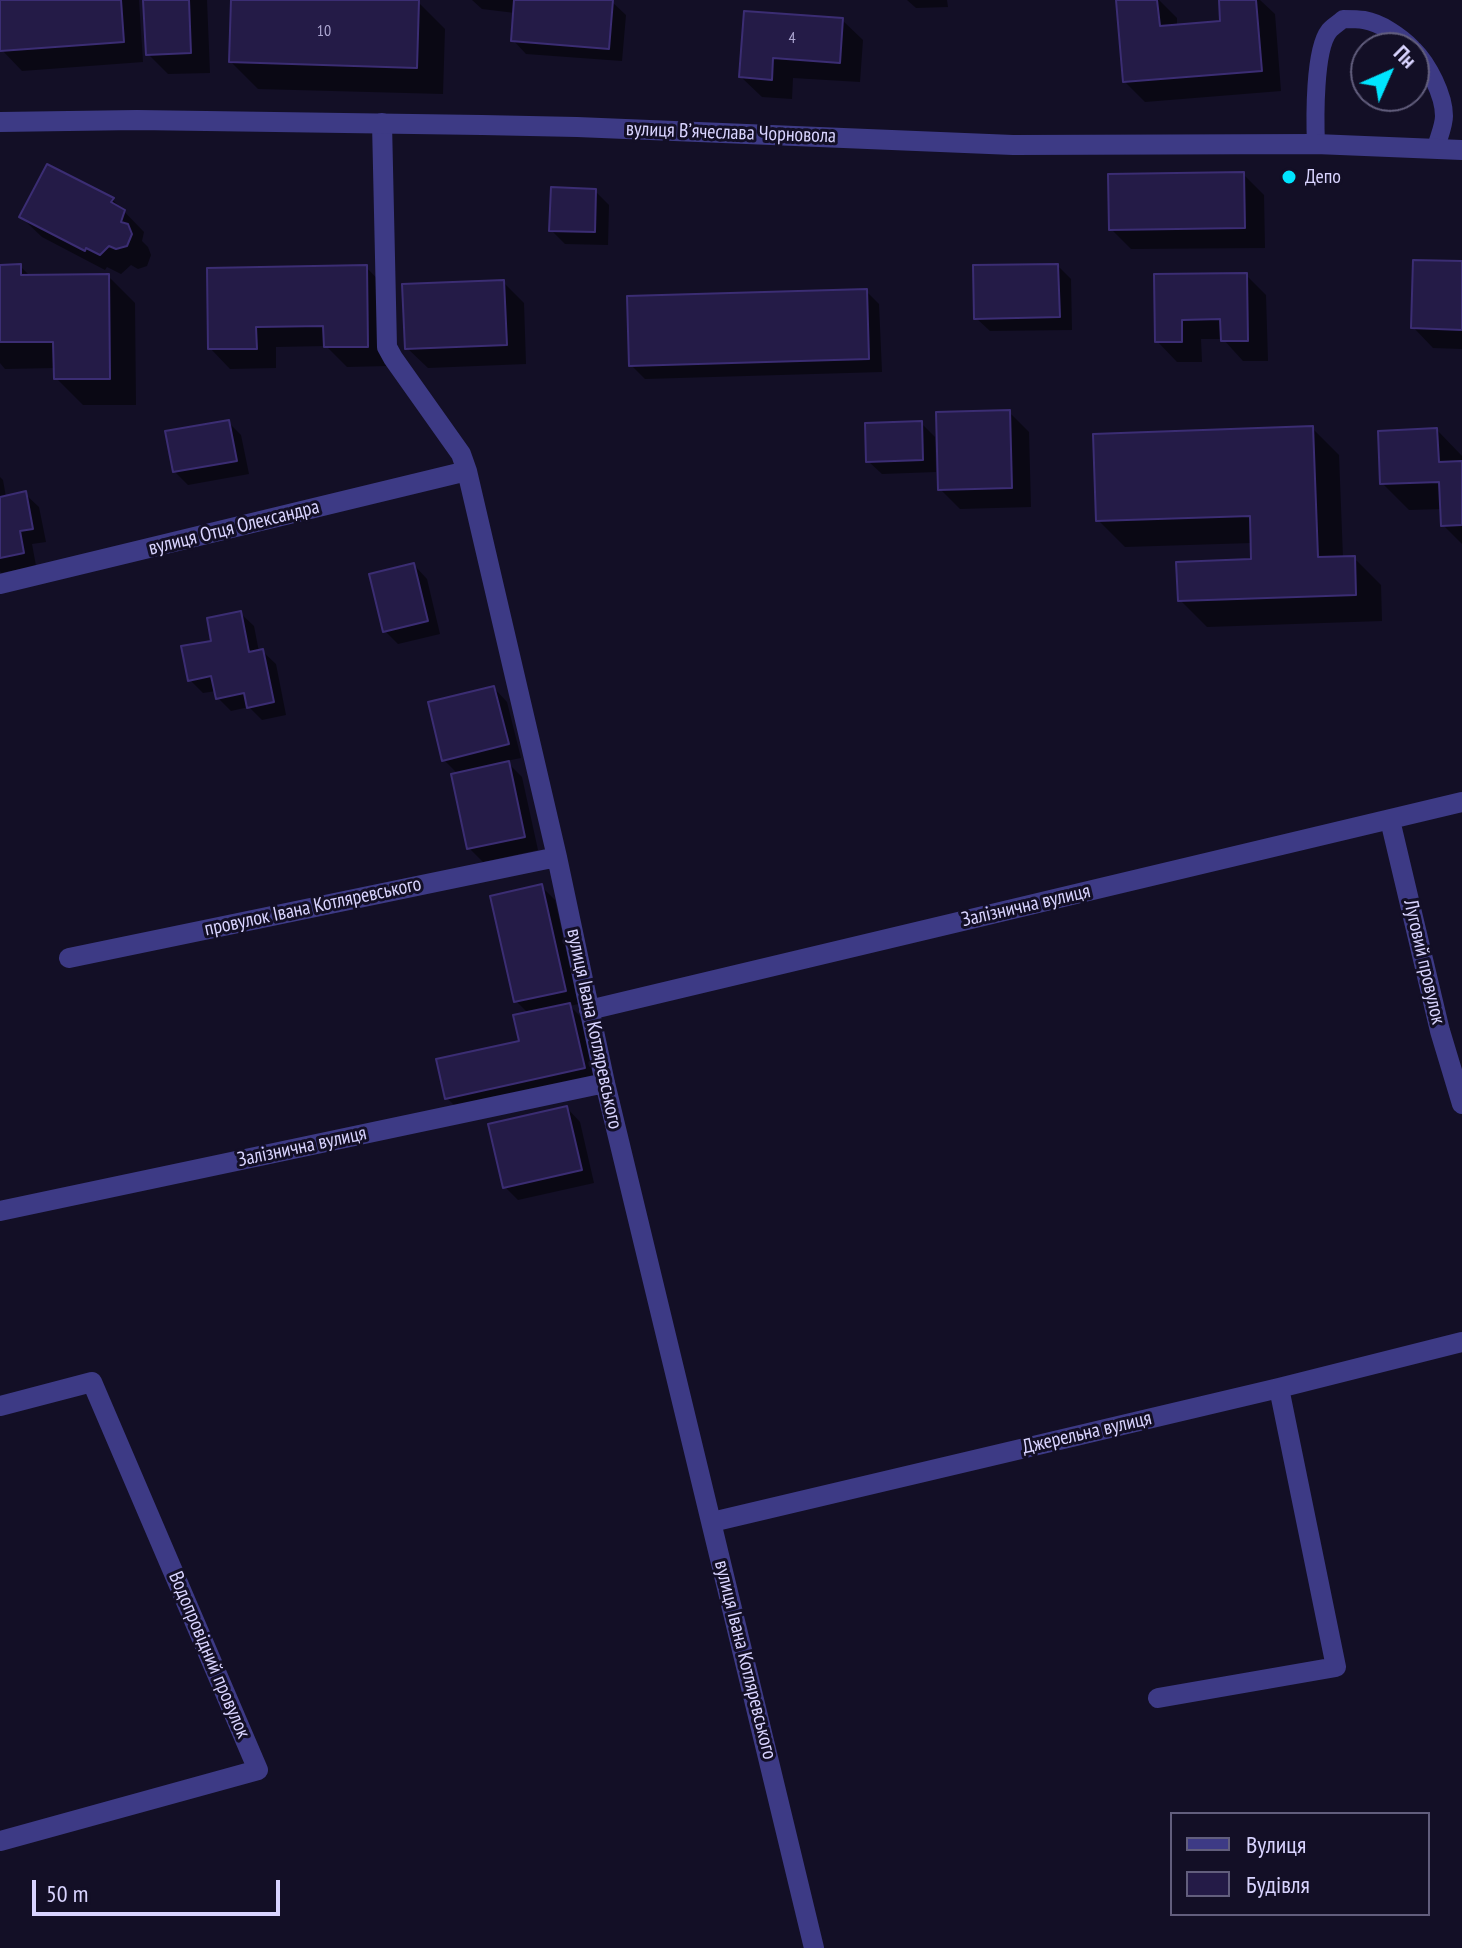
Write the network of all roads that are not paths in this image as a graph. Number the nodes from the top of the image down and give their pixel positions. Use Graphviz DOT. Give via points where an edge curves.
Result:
graph roads {
  1 [pos="1390,32"];
  2 [pos="1430,73"];
  3 [pos="0,122"];
  4 [pos="382,123"];
  5 [pos="1316,144"];
  6 [pos="1436,148"];
  7 [pos="1462,150"];
  8 [pos="467,471"];
  9 [pos="0,584"];
  10 [pos="1462,802"];
  11 [pos="1390,820"];
  12 [pos="557,857"];
  13 [pos="69,958"];
  14 [pos="589,1010"];
  15 [pos="605,1083"];
  16 [pos="1462,1104"];
  17 [pos="0,1211"];
  18 [pos="1462,1342"];
  19 [pos="1279,1388"];
  20 [pos="0,1406"];
  21 [pos="712,1522"];
  22 [pos="1158,1698"];
  23 [pos="0,1841"];
  24 [pos="814,1948"];
  1 -- 5 [label="lane" via="1365,20 1343,19 1327,33 1317,83"];
  2 -- 6 [label="lane" via="1444,116"];
  3 -- 4 [label="street, вулиця Вʼячеслава Чорновола"];
  4 -- 5 [label="street, вулиця Вʼячеслава Чорновола" via="1013,145"];
  4 -- 8 [label="street, вулиця Івана Котляревського" via="387,347 461,454"];
  5 -- 6 [label="street, вулиця Вʼячеслава Чорновола"];
  6 -- 7 [label="street, вулиця Вʼячеслава Чорновола"];
  8 -- 9 [label="street, вулиця Отця Олександра"];
  8 -- 12 [label="street, вулиця Івана Котляревського"];
  10 -- 11 [label="street, Залізнична вулиця"];
  11 -- 14 [label="street, Залізнична вулиця"];
  11 -- 16 [label="street, Луговий провулок"];
  12 -- 13 [label="street, провулок Івана Котляревського"];
  12 -- 14 [label="street, вулиця Івана Котляревського"];
  14 -- 15 [label="street, вулиця Івана Котляревського"];
  15 -- 17 [label="street, Залізнична вулиця"];
  15 -- 21 [label="street, вулиця Івана Котляревського"];
  18 -- 19 [label="street, Джерельна вулиця"];
  19 -- 21 [label="street, Джерельна вулиця"];
  19 -- 22 [label="street" via="1336,1667"];
  20 -- 23 [label="street, Водопровідний провулок" via="92,1382 258,1770"];
  21 -- 24 [label="street, вулиця Івана Котляревського"];
}
